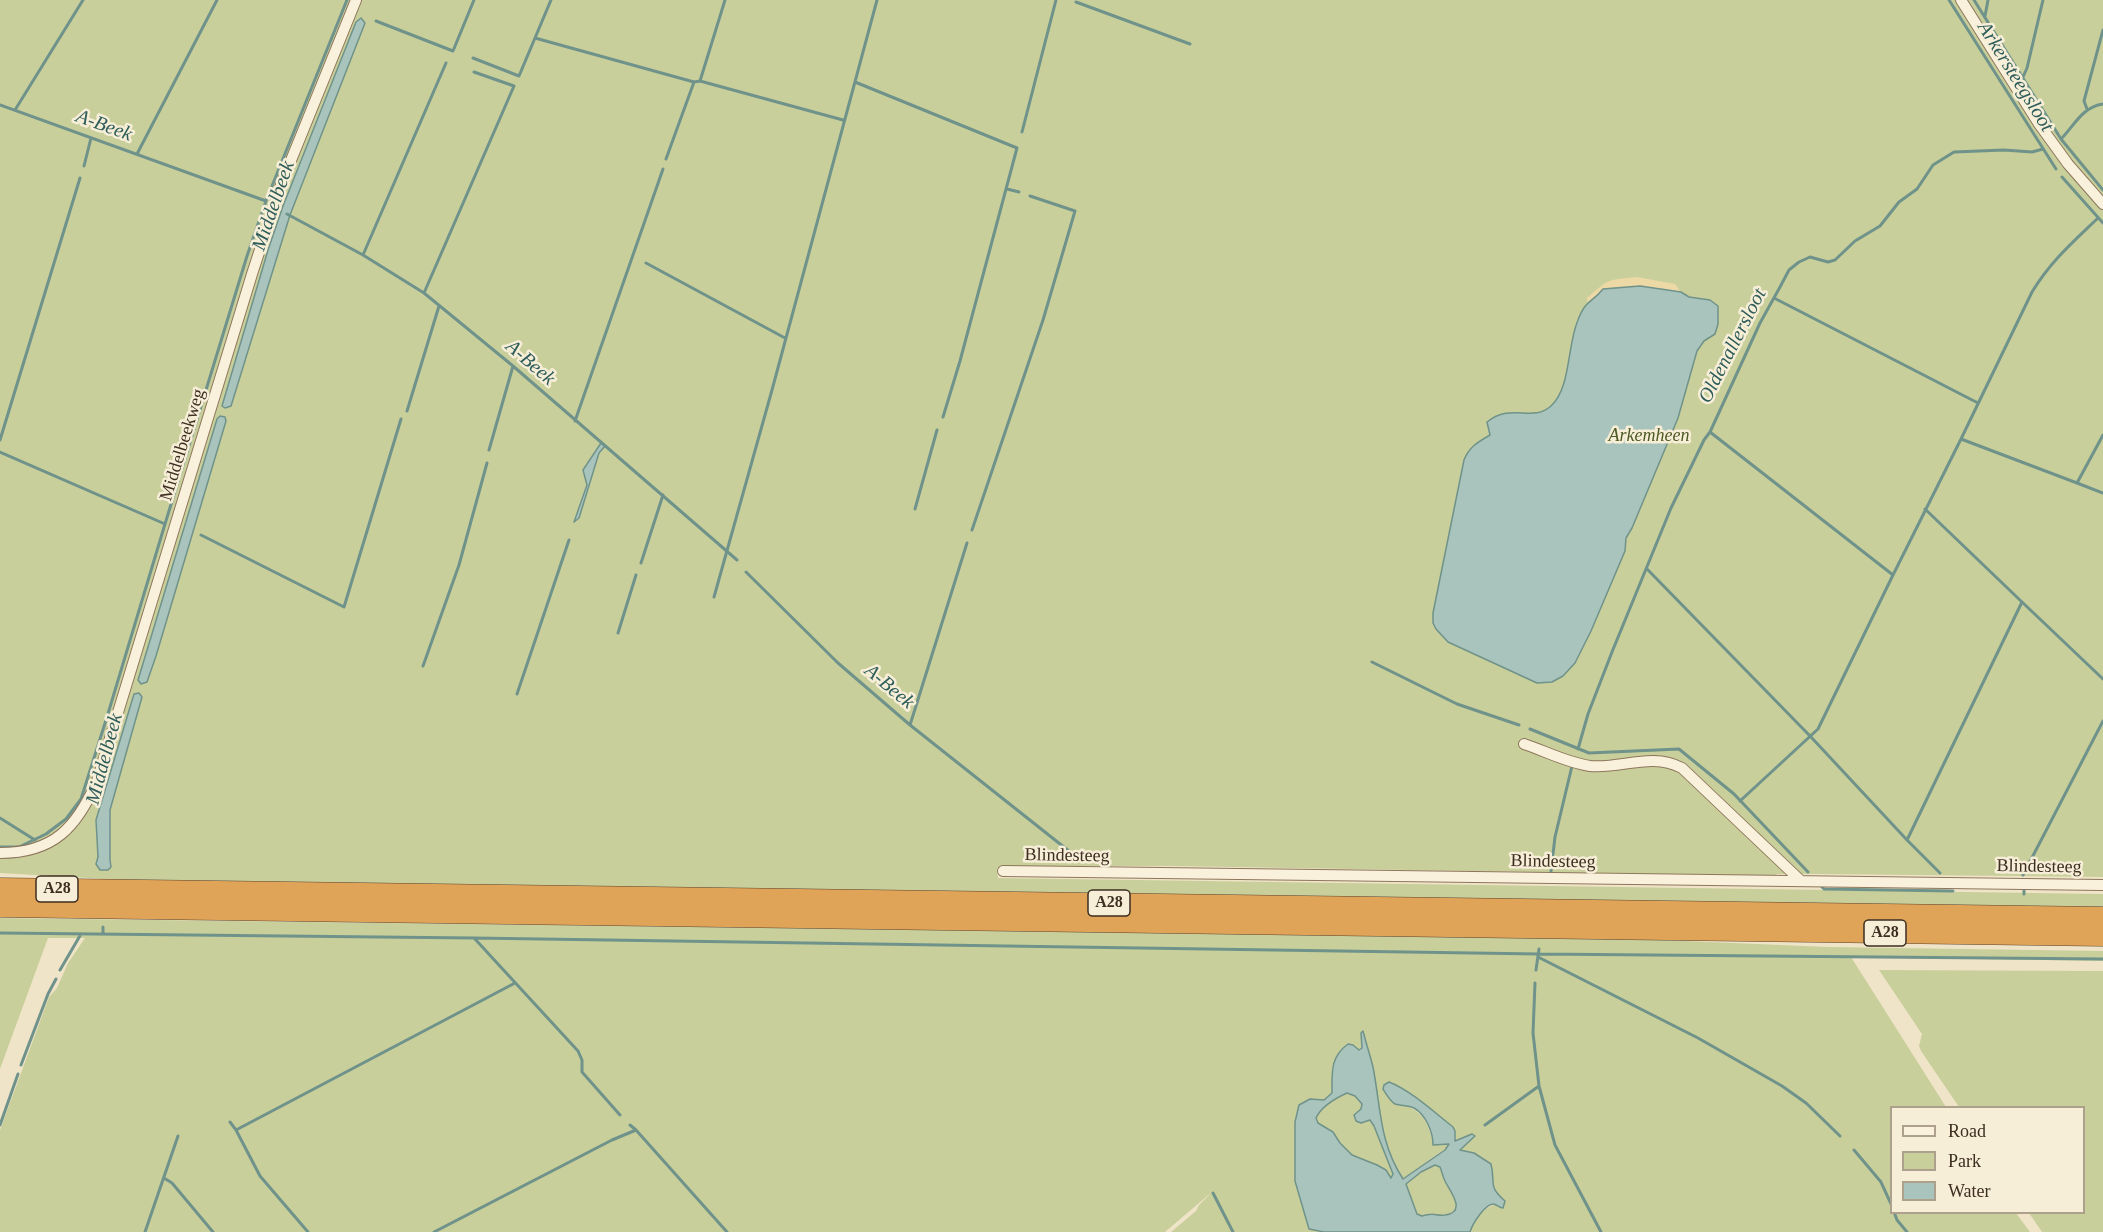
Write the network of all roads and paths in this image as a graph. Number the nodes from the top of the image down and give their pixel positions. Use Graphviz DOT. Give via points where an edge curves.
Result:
graph roads {
  1 [pos="356,0"];
  2 [pos="1961,0"];
  3 [pos="2103,204"];
  4 [pos="1524,744"];
  5 [pos="0,853"];
  6 [pos="1003,871"];
  7 [pos="1801,881"];
  8 [pos="2103,885"];
  9 [pos="0,888"];
  10 [pos="0,907"];
  11 [pos="2103,917"];
  12 [pos="2069,936"];
  13 [pos="2103,936"];
  14 [pos="2103,944"];
  1 -- 5 [label="street, Middelbeekweg" via="281,185 98,781 77,820 60,836 34,849"];
  2 -- 3 [label="street" via="2039,124"];
  4 -- 7 [label="street" via="1590,766 1670,762 1682,768"];
  6 -- 7 [label="street, Blindesteeg"];
  7 -- 8 [label="street, Blindesteeg"];
  9 -- 11 [label="highway, A28"];
  10 -- 12 [label="highway, A28"];
  12 -- 13 [label="highway, A28"];
  12 -- 14 [label="highway, A28"];
}
